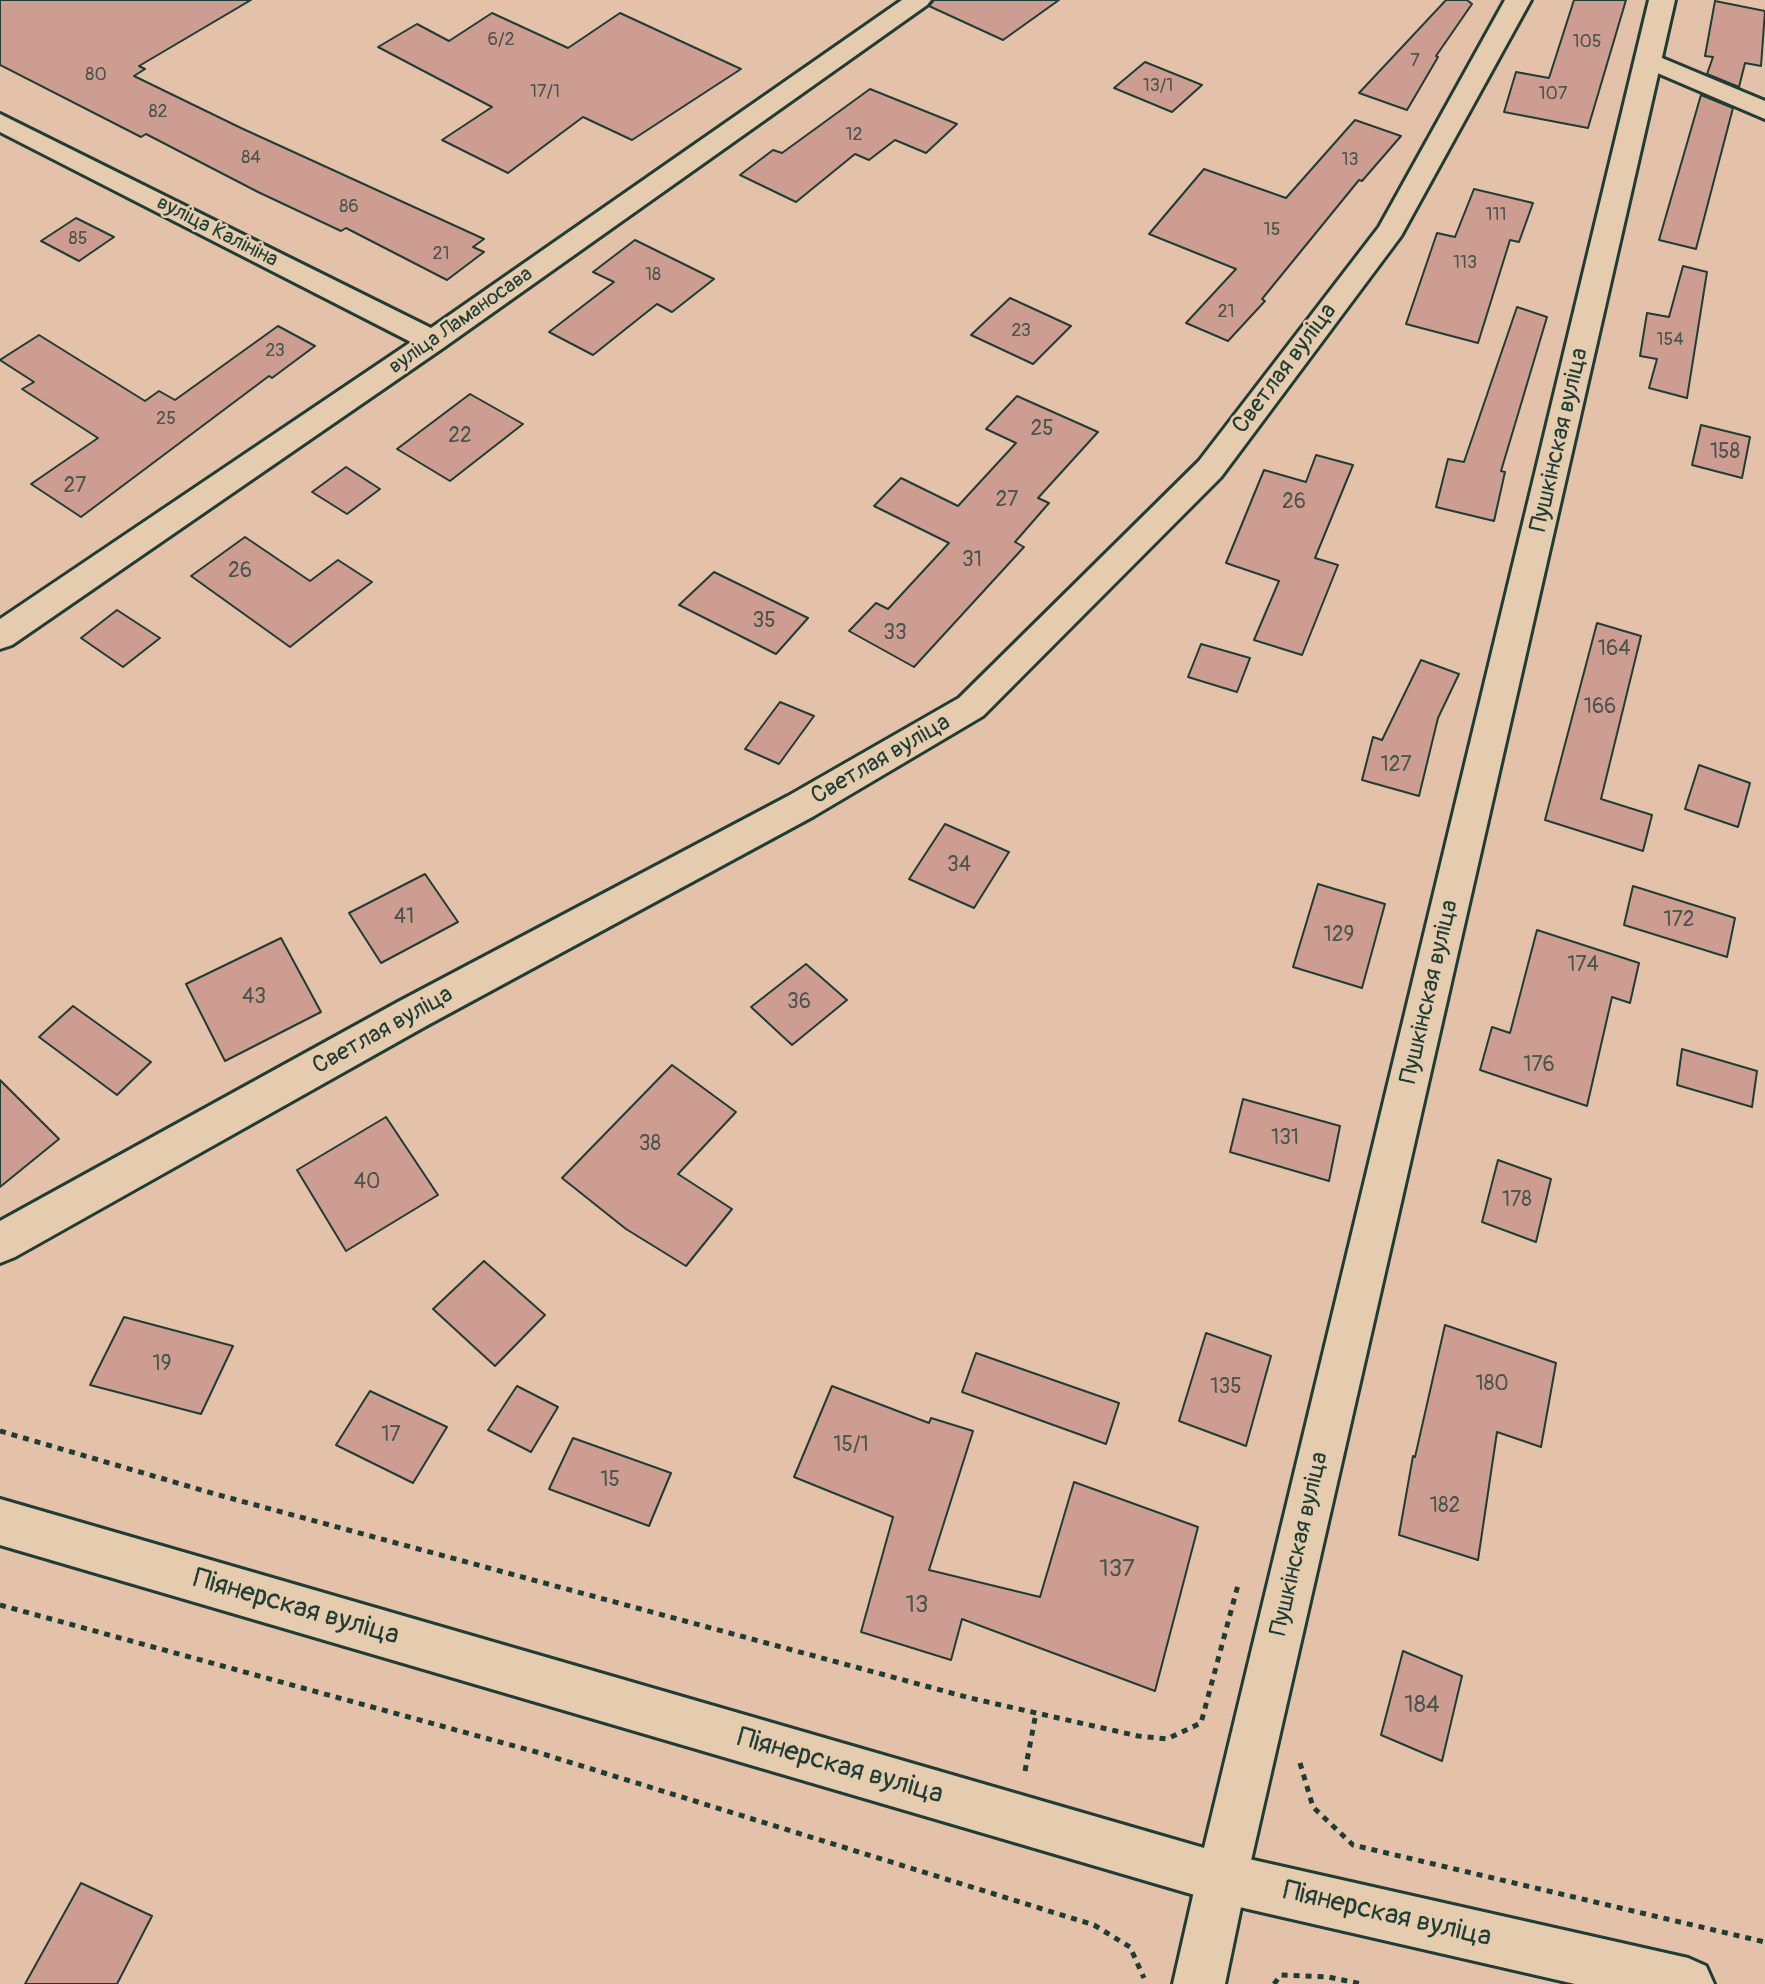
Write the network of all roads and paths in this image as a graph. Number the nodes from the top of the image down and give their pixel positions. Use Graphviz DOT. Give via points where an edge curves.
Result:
graph roads {
  1 [pos="918,0"];
  2 [pos="1518,0"];
  3 [pos="1662,0"];
  4 [pos="1650,61"];
  5 [pos="1765,111"];
  6 [pos="0,122"];
  7 [pos="433,341"];
  8 [pos="0,636"];
  9 [pos="0,1243"];
  10 [pos="0,1431"];
  11 [pos="0,1522"];
  12 [pos="0,1605"];
  13 [pos="1036,1713"];
  14 [pos="1201,1723"];
  15 [pos="1298,1757"];
  16 [pos="1015,1818"];
  17 [pos="1222,1878"];
  18 [pos="1765,1942"];
  19 [pos="1144,1978"];
  20 [pos="1199,1984"];
  21 [pos="1275,1984"];
  22 [pos="1362,1984"];
  23 [pos="1688,1984"];
  1 -- 7 [label="street, вуліца Ламаносава"];
  2 -- 9 [label="street, Светлая вуліца" via="1391,230 1210,469 971,707 801,806 412,1014"];
  3 -- 4 [label="street, Пушкінская вуліца"];
  4 -- 5 [label="street"];
  4 -- 17 [label="street, Пушкінская вуліца"];
  6 -- 7 [label="street, вуліца Калініна"];
  7 -- 8 [label="street, вуліца Ламаносава"];
  10 -- 13 [label="path" via="229,1497"];
  11 -- 16 [label="street, Піянерская вуліца"];
  12 -- 19 [label="path" via="540,1753 1094,1925 1130,1947"];
  13 -- 14 [label="path" via="1138,1737 1167,1739"];
  13 -- 16 [label="path"];
  15 -- 18 [label="path" via="1313,1807 1353,1846"];
  16 -- 17 [label="street, Піянерская вуліца"];
  17 -- 20 [label="street, Пушкінская вуліца"];
  17 -- 23 [label="street, Піянерская вуліца"];
  21 -- 22 [label="path" via="1281,1975"];
}
